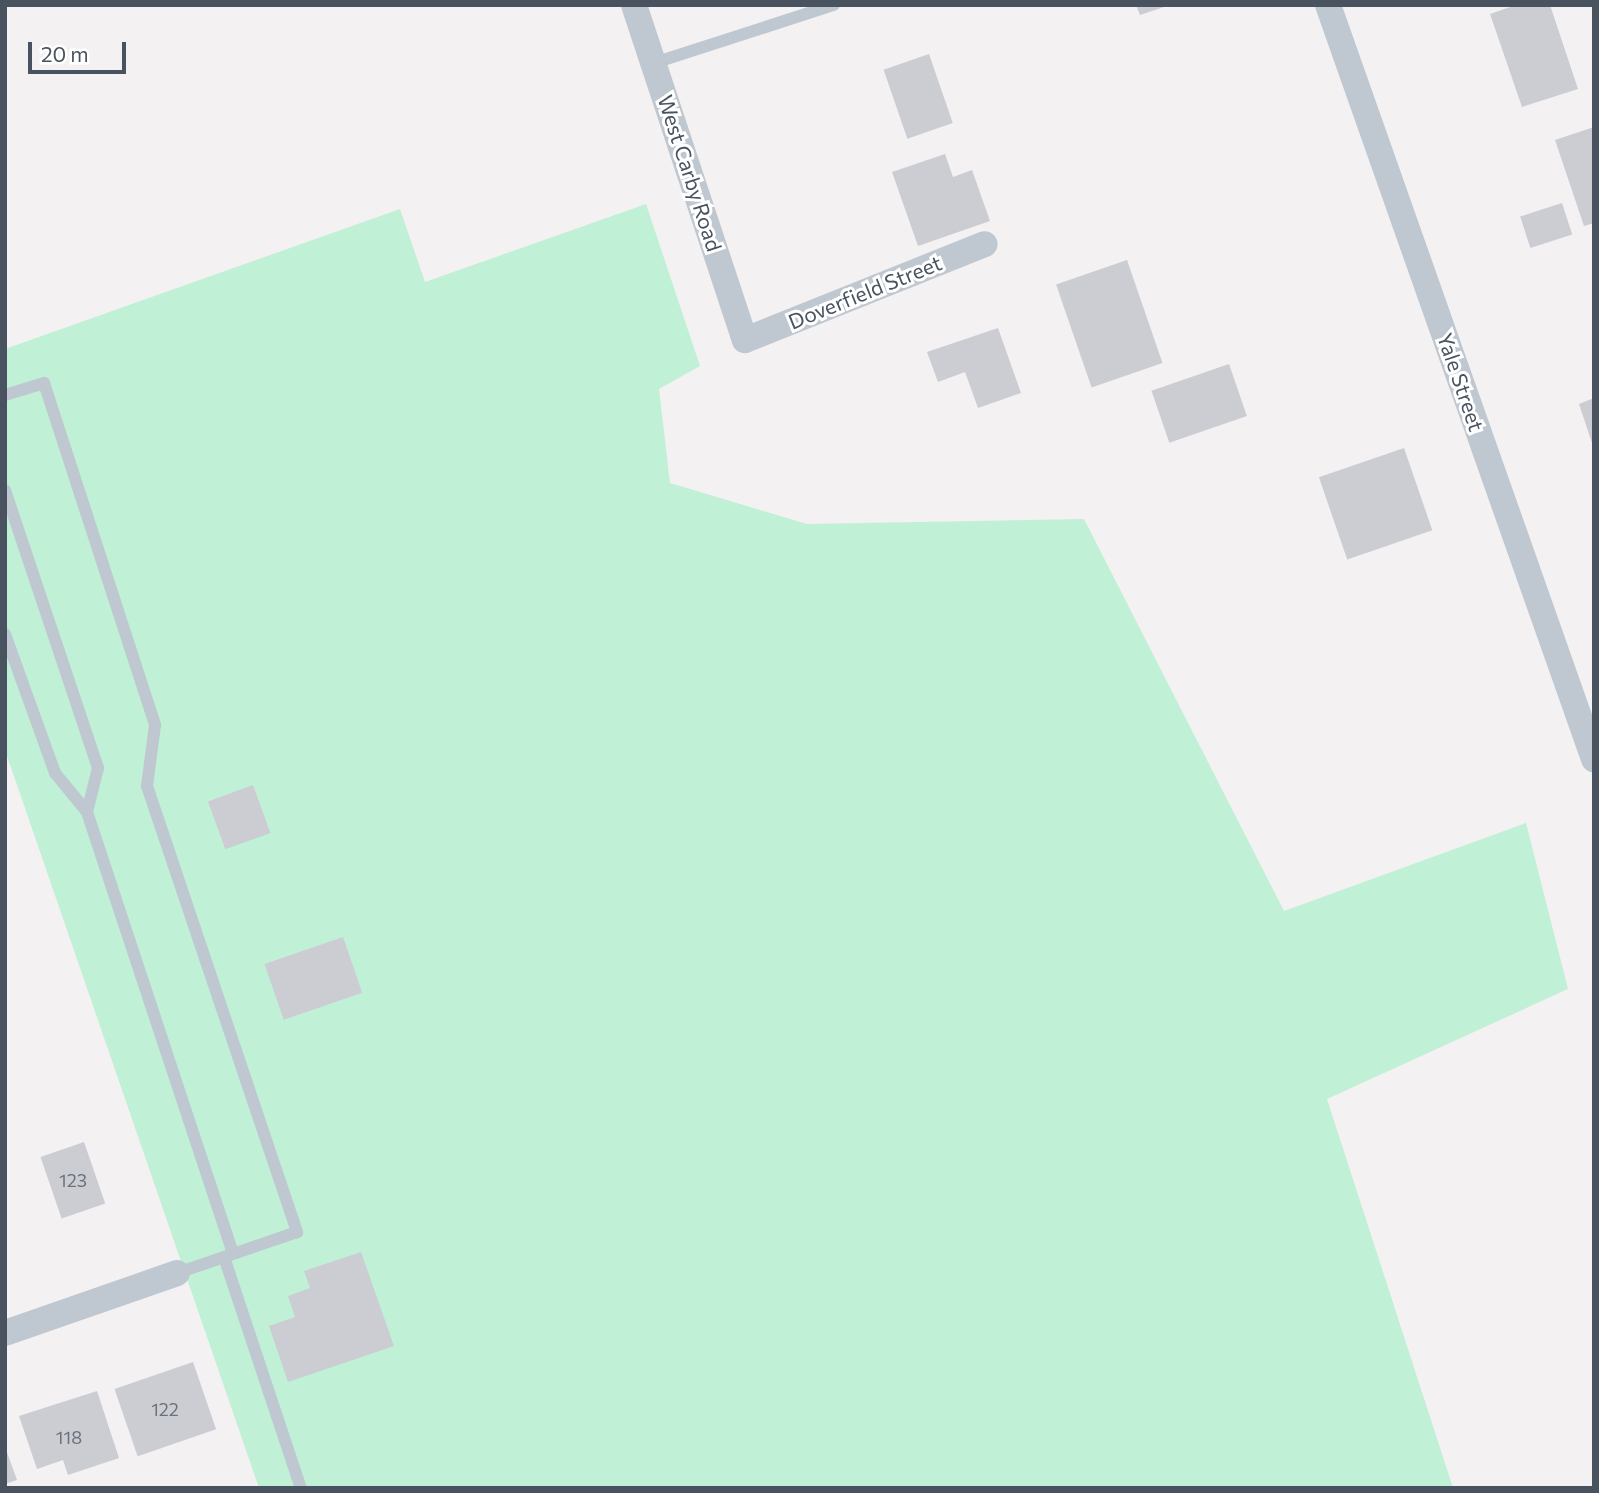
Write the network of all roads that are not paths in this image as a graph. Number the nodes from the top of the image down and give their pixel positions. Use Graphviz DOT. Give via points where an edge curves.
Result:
graph roads {
  1 [pos="634,5"];
  2 [pos="834,5"];
  3 [pos="1328,5"];
  4 [pos="653,63"];
  5 [pos="985,244"];
  6 [pos="746,340"];
  7 [pos="5,396"];
  8 [pos="5,490"];
  9 [pos="5,634"];
  10 [pos="1594,760"];
  11 [pos="87,812"];
  12 [pos="229,1256"];
  13 [pos="177,1273"];
  14 [pos="5,1333"];
  15 [pos="301,1488"];
  1 -- 4 [label="street, West Carby Road"];
  2 -- 4 [label="lane"];
  3 -- 10 [label="street, Yale Street"];
  4 -- 6 [label="street, West Carby Road"];
  5 -- 6 [label="street, Doverfield Street"];
  7 -- 12 [label="lane" via="44,383 155,724 147,786 297,1231"];
  8 -- 11 [label="lane" via="98,768"];
  9 -- 11 [label="lane" via="55,773"];
  11 -- 12 [label="lane"];
  12 -- 13 [label="lane"];
  12 -- 15 [label="lane"];
  13 -- 14 [label="street"];
}
